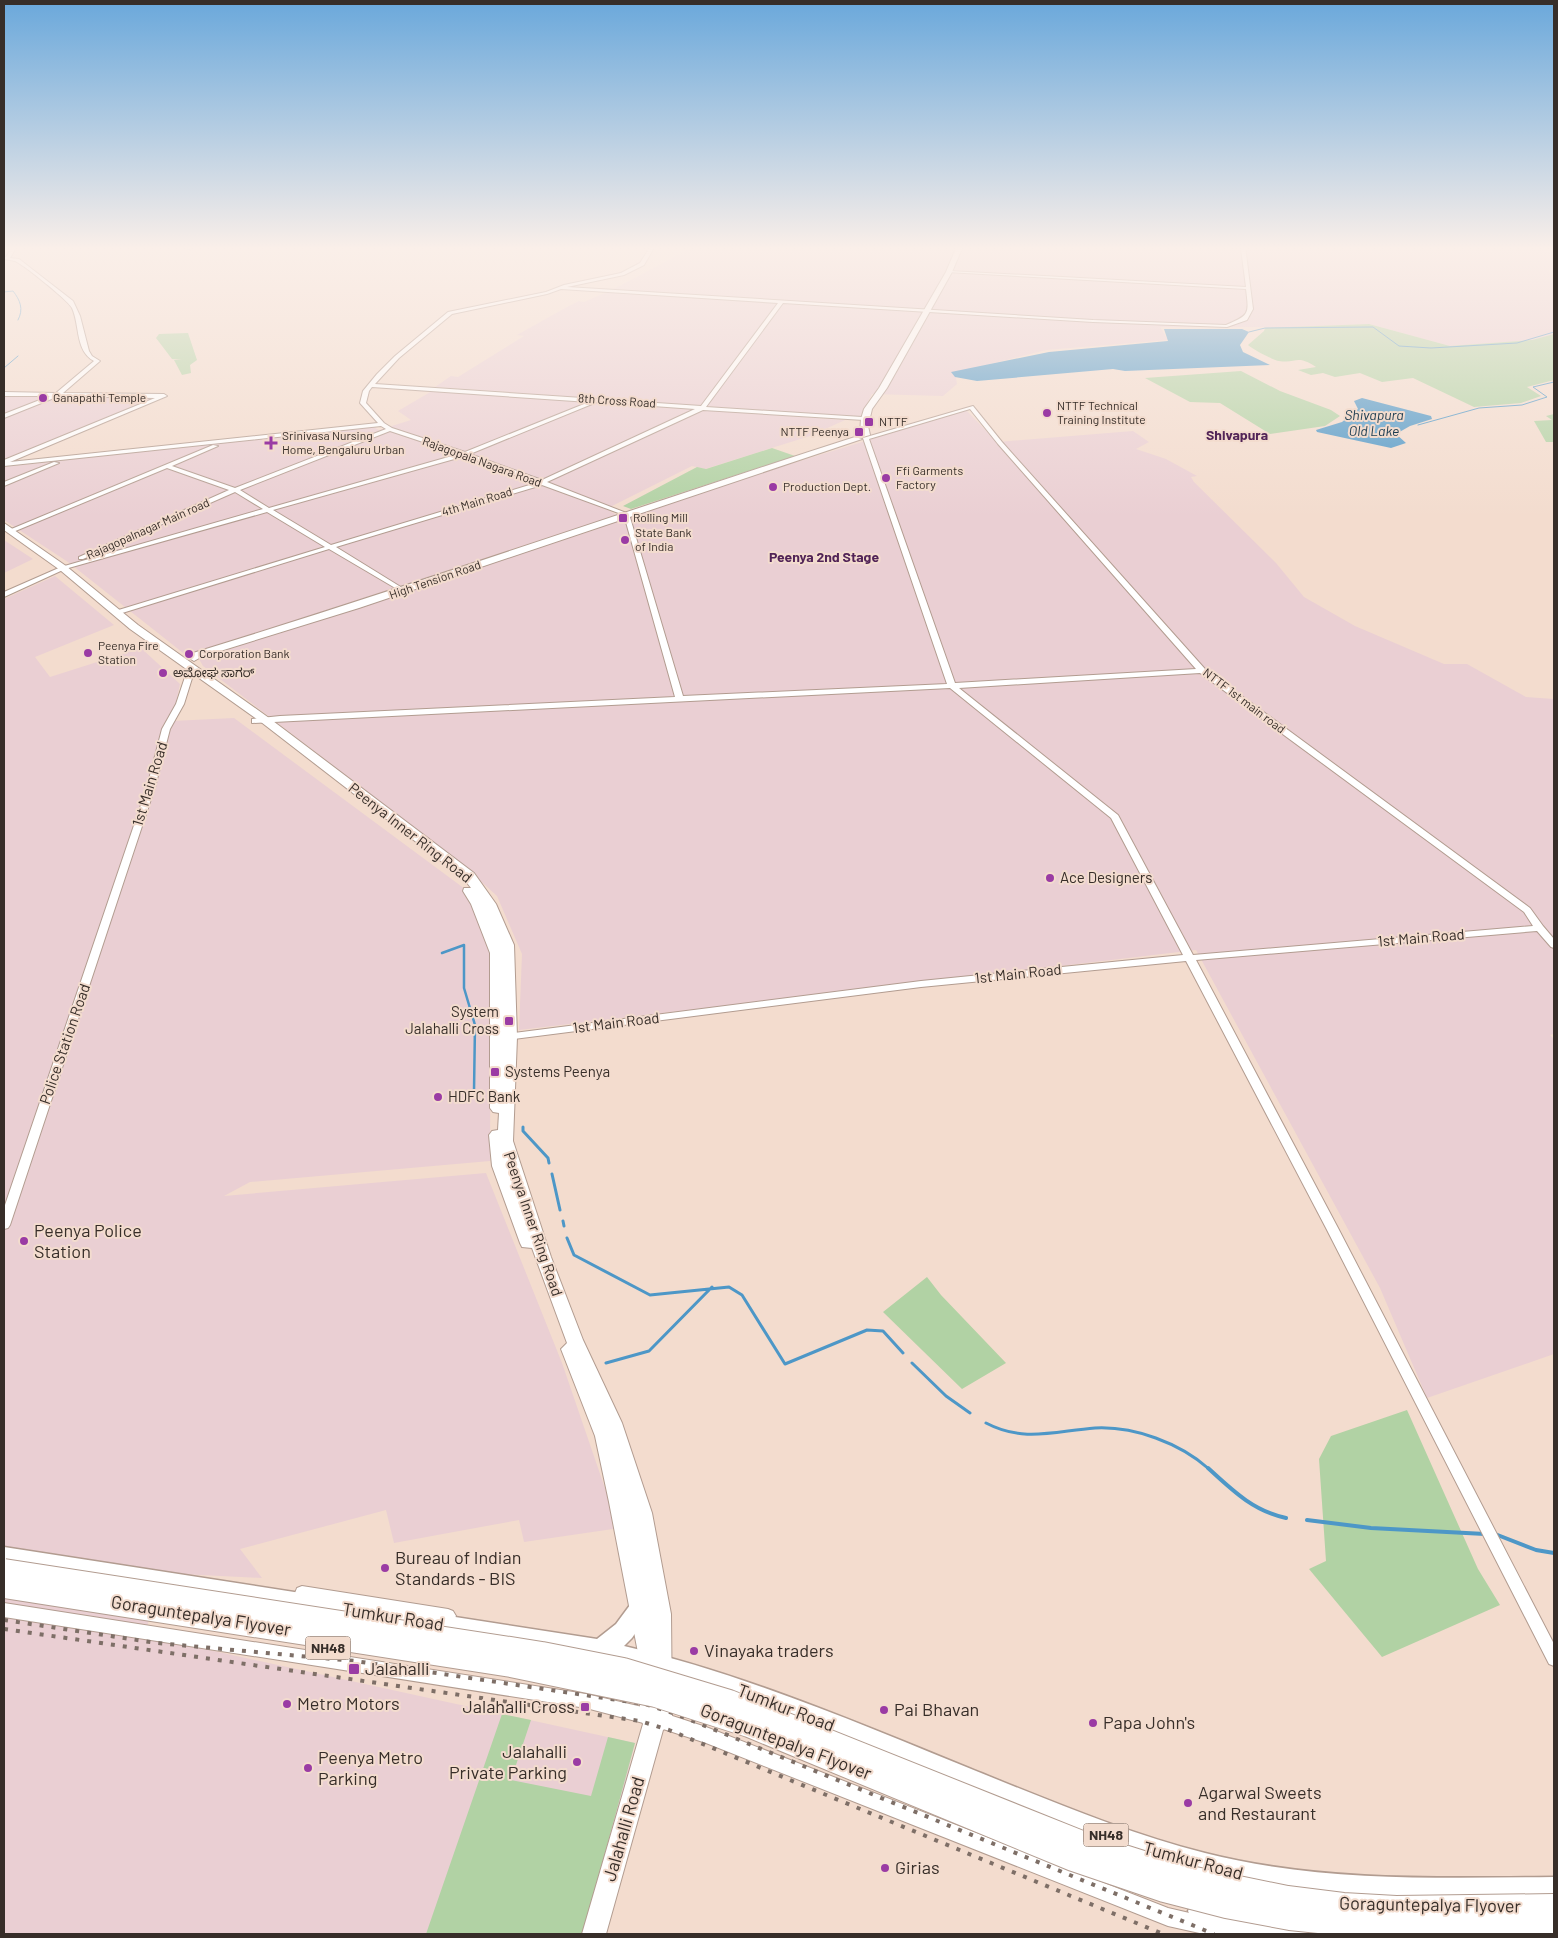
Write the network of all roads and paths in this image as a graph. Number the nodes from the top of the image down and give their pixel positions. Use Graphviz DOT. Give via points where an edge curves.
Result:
graph roads {
  1 [pos="81,336"];
  2 [pos="421,336"];
  3 [pos="755,336"];
  4 [pos="911,336"];
  5 [pos="371,386"];
  6 [pos="4,394"];
  7 [pos="59,394"];
  8 [pos="598,400"];
  9 [pos="874,400"];
  10 [pos="702,408"];
  11 [pos="4,416"];
  12 [pos="862,419"];
  13 [pos="382,424"];
  14 [pos="390,429"];
  15 [pos="863,437"];
  16 [pos="226,441"];
  17 [pos="465,454"];
  18 [pos="68,458"];
  19 [pos="4,463"];
  20 [pos="167,466"];
  21 [pos="541,483"];
  22 [pos="4,484"];
  23 [pos="235,490"];
  24 [pos="269,510"];
  25 [pos="627,515"];
  26 [pos="6,529"];
  27 [pos="330,547"];
  28 [pos="59,568"];
  29 [pos="402,590"];
  30 [pos="4,591"];
  31 [pos="4,595"];
  32 [pos="116,612"];
  33 [pos="187,667"];
  34 [pos="1202,671"];
  35 [pos="952,686"];
  36 [pos="680,699"];
  37 [pos="263,723"];
  38 [pos="126,862"];
  39 [pos="1539,928"];
  40 [pos="1554,945"];
  41 [pos="1188,958"];
  42 [pos="504,1038"];
  43 [pos="4,1226"];
  44 [pos="4,1550"];
  45 [pos="4,1557"];
  46 [pos="4,1571"];
  47 [pos="4,1586"];
  48 [pos="4,1597"];
  49 [pos="641,1608"];
  50 [pos="4,1610"];
  51 [pos="596,1649"];
  52 [pos="1554,1659"];
  53 [pos="665,1667"];
  54 [pos="656,1714"];
  55 [pos="1554,1878"];
  56 [pos="1554,1890"];
  57 [pos="1554,1906"];
  58 [pos="1554,1926"];
  59 [pos="594,1934"];
  60 [pos="1242,1934"];
  61 [pos="1320,1934"];
  1 -- 7 [label="street" via="89,357 97,361"];
  2 -- 5 [label="street, Rajagopala Nagara Road" via="397,356"];
  3 -- 10 [label="street, 4th Main Road"];
  4 -- 9 [label="main road"];
  5 -- 8 [label="street, 8th Cross Road"];
  5 -- 13 [label="street, Rajagopala Nagara Road" via="363,403"];
  6 -- 7 [label="street"];
  7 -- 11 [label="street"];
  7 -- 19 [label="street" via="164,396"];
  8 -- 10 [label="street, 8th Cross Road"];
  8 -- 17 [label="street"];
  9 -- 12 [label="main road"];
  9 -- 15 [label="main road" via="877,402 867,419 868,434"];
  10 -- 12 [label="street, 8th Cross Road"];
  10 -- 21 [label="street, 4th Main Road"];
  12 -- 15 [label="main road"];
  13 -- 14 [label="street, Rajagopala Nagara Road"];
  13 -- 16 [label="street"];
  14 -- 17 [label="street, Rajagopala Nagara Road"];
  14 -- 23 [label="street, Rajagopalnagar Main road"];
  15 -- 25 [label="main road, High Tension Road"];
  15 -- 34 [label="street, NTTF 1st main road" via="970,407"];
  15 -- 35 [label="street"];
  16 -- 18 [label="street"];
  16 -- 20 [label="street"];
  17 -- 21 [label="street, Rajagopala Nagara Road"];
  17 -- 24 [label="street"];
  18 -- 19 [label="street"];
  18 -- 22 [label="street"];
  20 -- 23 [label="street"];
  20 -- 26 [label="street"];
  21 -- 25 [label="street, Rajagopala Nagara Road"];
  21 -- 27 [label="street, 4th Main Road"];
  23 -- 24 [label="street"];
  23 -- 28 [label="street, Rajagopalnagar Main road"];
  24 -- 27 [label="street"];
  24 -- 28 [label="street"];
  25 -- 29 [label="main road, High Tension Road"];
  25 -- 36 [label="street"];
  26 -- 28 [label="main road, Peenya Inner Ring Road"];
  27 -- 29 [label="street"];
  27 -- 32 [label="street, 4th Main Road"];
  28 -- 30 [label="street"];
  28 -- 31 [label="street"];
  28 -- 32 [label="main road, Peenya Inner Ring Road"];
  28 -- 33 [label="main road, Peenya Inner Ring Road" via="126,628"];
  29 -- 33 [label="main road, High Tension Road" via="283,628"];
  32 -- 33 [label="main road, Peenya Inner Ring Road"];
  33 -- 37 [label="main road, Peenya Inner Ring Road"];
  33 -- 38 [label="street, 1st Main Road" via="180,704 166,729"];
  34 -- 35 [label="street"];
  34 -- 39 [label="street, NTTF 1st main road" via="1527,910"];
  35 -- 36 [label="street"];
  35 -- 41 [label="street" via="1115,817"];
  36 -- 37 [label="street"];
  37 -- 42 [label="main road, Peenya Inner Ring Road" via="459,877 478,904 497,953"];
  38 -- 43 [label="street, Police Station Road"];
  39 -- 40 [label="street, NTTF 1st main road"];
  39 -- 41 [label="street, 1st Main Road"];
  41 -- 42 [label="street, 1st Main Road" via="921,984"];
  41 -- 52 [label="street" via="1332,1228"];
  42 -- 49 [label="main road, Peenya Inner Ring Road" via="497,1137 500,1166 604,1436"];
  42 -- 53 [label="main road, Peenya Inner Ring Road" via="505,1141 574,1340 613,1423 630,1472 642,1512 661,1614"];
  44 -- 51 [label="street" via="572,1636 585,1640"];
  45 -- 51 [label="highway, Tumkur Road / NH48"];
  46 -- 57 [label="highway, Goraguntepalya Flyover, bridge" via="542,1654 632,1672 729,1702 1089,1846 1233,1889 1352,1906"];
  47 -- 58 [label="highway, Goraguntepalya Flyover, bridge" via="512,1665 620,1685 745,1723 1110,1872 1167,1891 1215,1902 1356,1926 1420,1929"];
  48 -- 54 [label="highway, NH48" via="577,1686"];
  49 -- 51 [label="highway" via="624,1631"];
  49 -- 53 [label="main road, Peenya Inner Ring Road"];
  50 -- 54 [label="street"];
  51 -- 53 [label="highway, Tumkur Road / NH48"];
  53 -- 54 [label="main road"];
  53 -- 55 [label="street" via="712,1672 749,1684 1095,1822 1206,1855 1321,1878"];
  53 -- 56 [label="highway, Tumkur Road / NH48" via="717,1682 839,1728 1072,1823 1193,1863 1303,1884 1450,1891"];
  54 -- 59 [label="main road, Jalahalli Road"];
  54 -- 60 [label="street" via="1168,1917"];
  54 -- 61 [label="highway, NH48" via="743,1733 1149,1897 1225,1918"];
}
